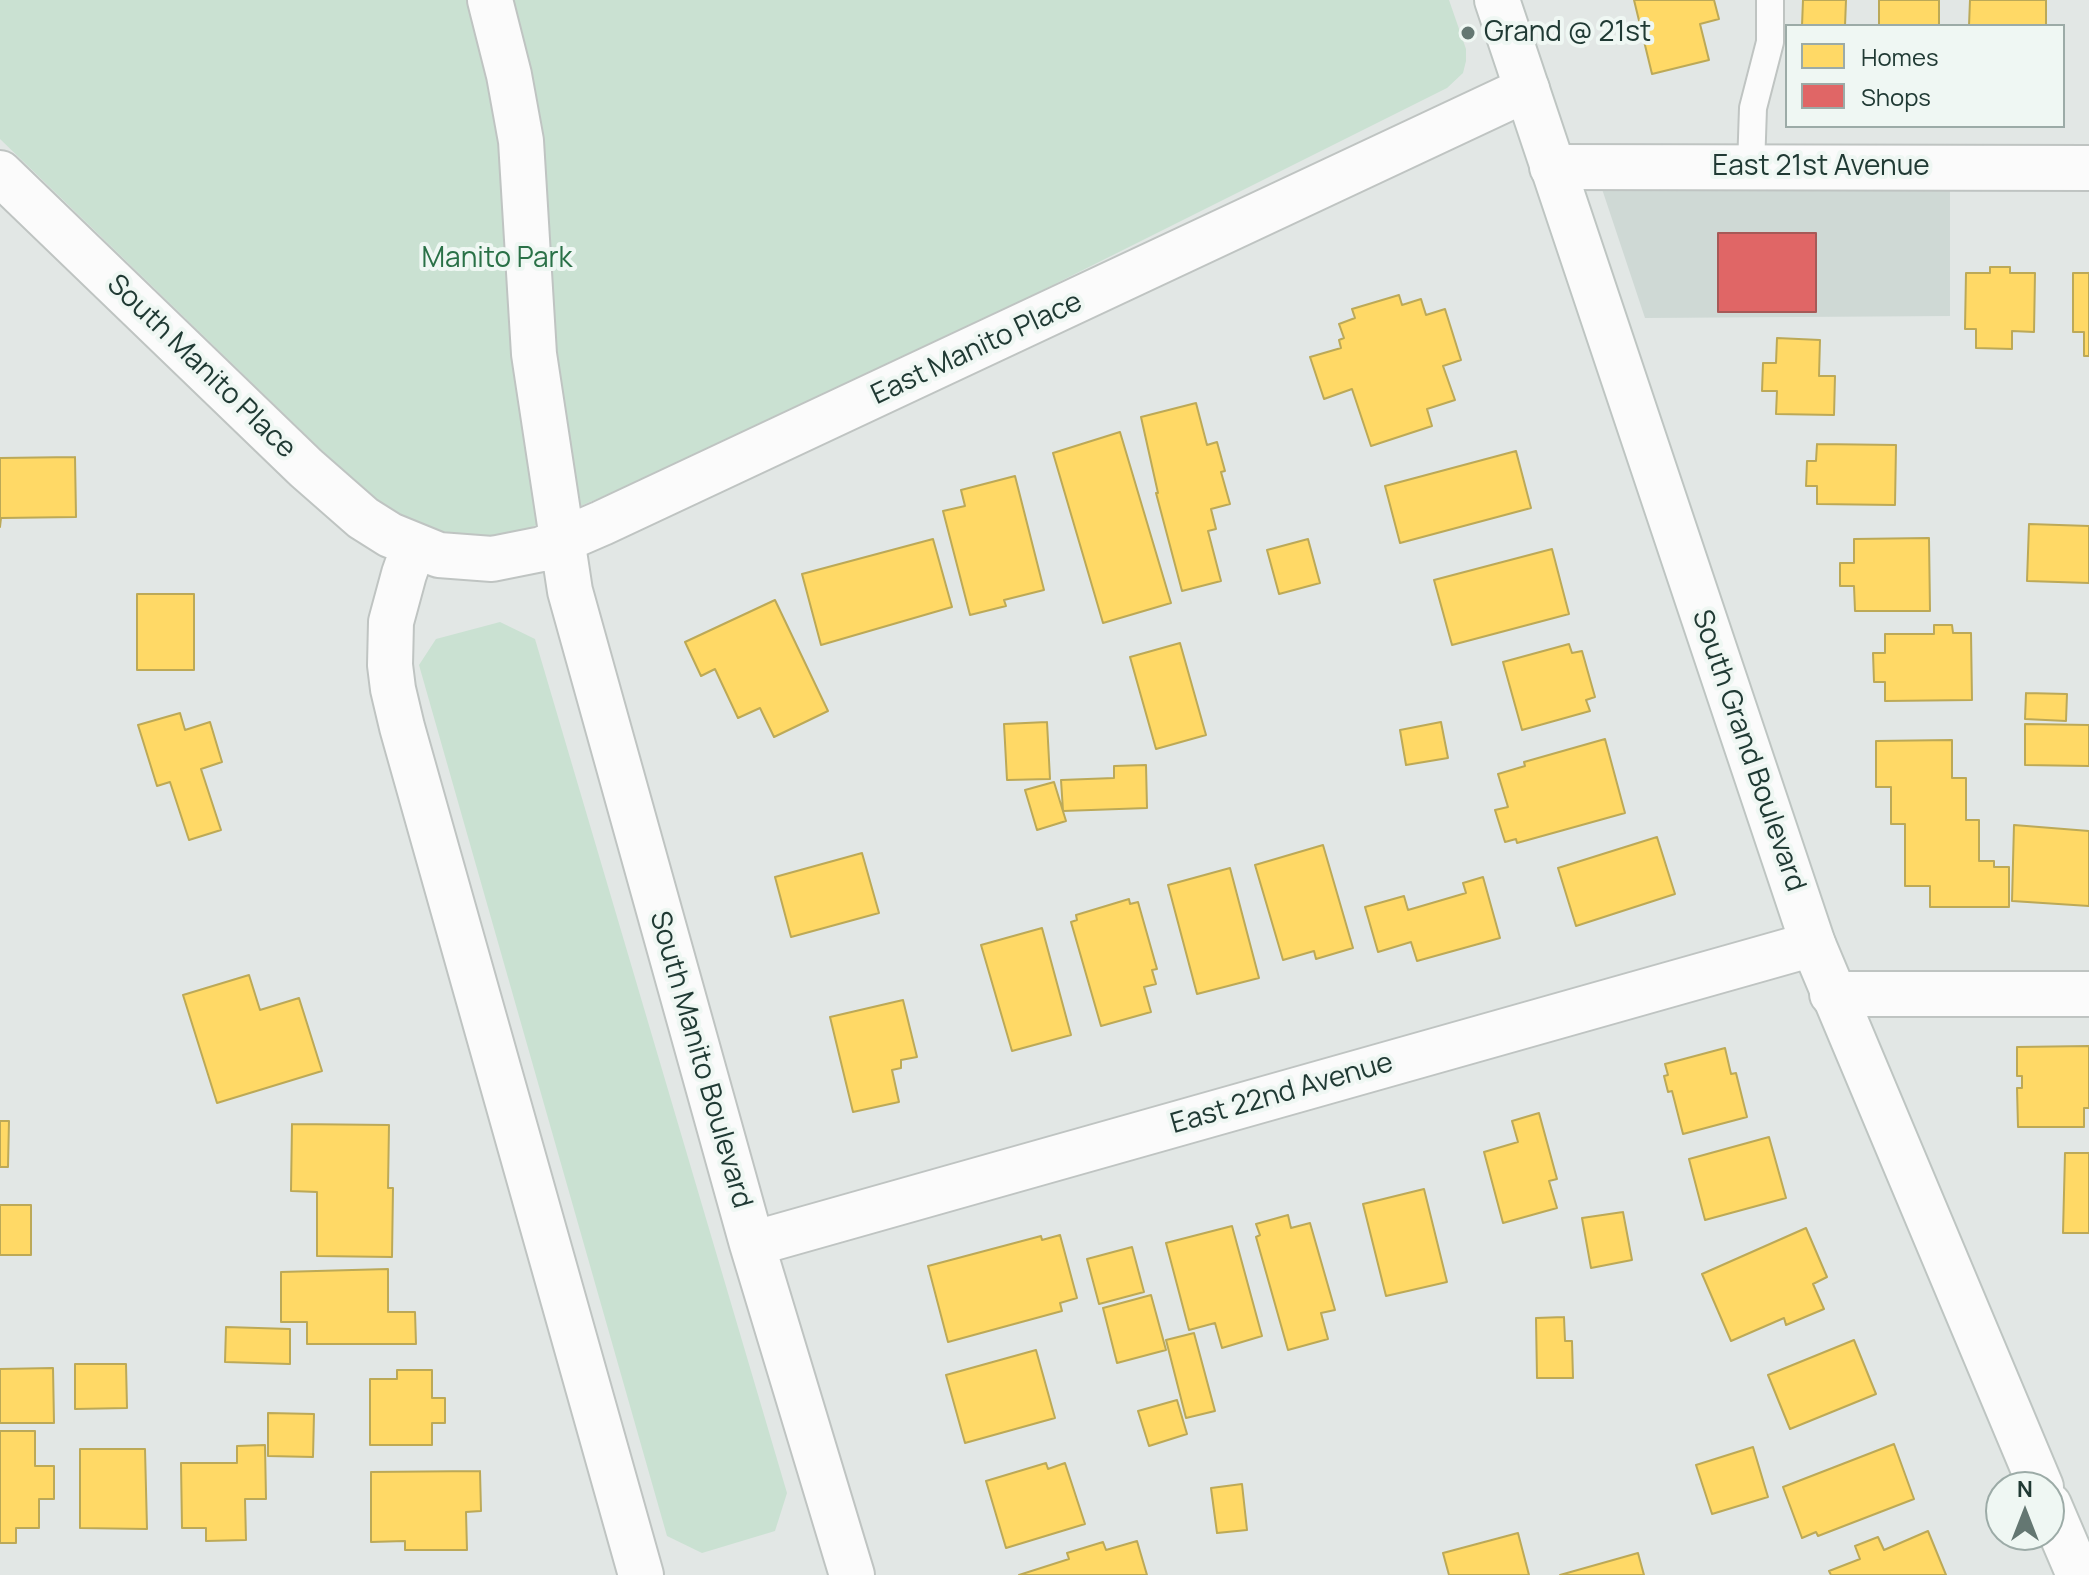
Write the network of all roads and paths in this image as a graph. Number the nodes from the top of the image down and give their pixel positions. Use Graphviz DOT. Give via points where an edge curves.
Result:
graph roads {
  1 [pos="490,0"];
  2 [pos="1497,0"];
  3 [pos="1770,0"];
  4 [pos="1527,89"];
  5 [pos="1552,167"];
  6 [pos="1751,167"];
  7 [pos="2089,168"];
  8 [pos="0,173"];
  9 [pos="562,541"];
  10 [pos="414,546"];
  11 [pos="1813,944"];
  12 [pos="1832,994"];
  13 [pos="2089,994"];
  14 [pos="752,1244"];
  15 [pos="2034,1471"];
  16 [pos="2065,1542"];
  17 [pos="641,1575"];
  18 [pos="850,1575"];
  19 [pos="2079,1575"];
  1 -- 9 [label="street, South Manito Boulevard" via="521,141 534,354"];
  2 -- 4 [label="street, South Grand Boulevard"];
  3 -- 6 [label="lane" via="1770,42 1753,108"];
  4 -- 5 [label="street, South Grand Boulevard"];
  4 -- 9 [label="street, East Manito Place"];
  5 -- 6 [label="street, East 21st Avenue"];
  5 -- 11 [label="street, South Grand Boulevard"];
  6 -- 7 [label="street, East 21st Avenue"];
  8 -- 10 [label="street, South Manito Place" via="338,497"];
  9 -- 10 [label="street, East Manito Place" via="492,559 439,555"];
  9 -- 14 [label="street, South Manito Boulevard" via="578,623"];
  10 -- 17 [label="street" via="391,632 390,665 402,727"];
  11 -- 12 [label="street, South Grand Boulevard"];
  11 -- 14 [label="street, East 22nd Avenue"];
  12 -- 13 [label="street"];
  12 -- 15 [label="street, South Grand Boulevard"];
  14 -- 18 [label="street, South Manito Boulevard"];
  16 -- 19 [label="street"];
}
